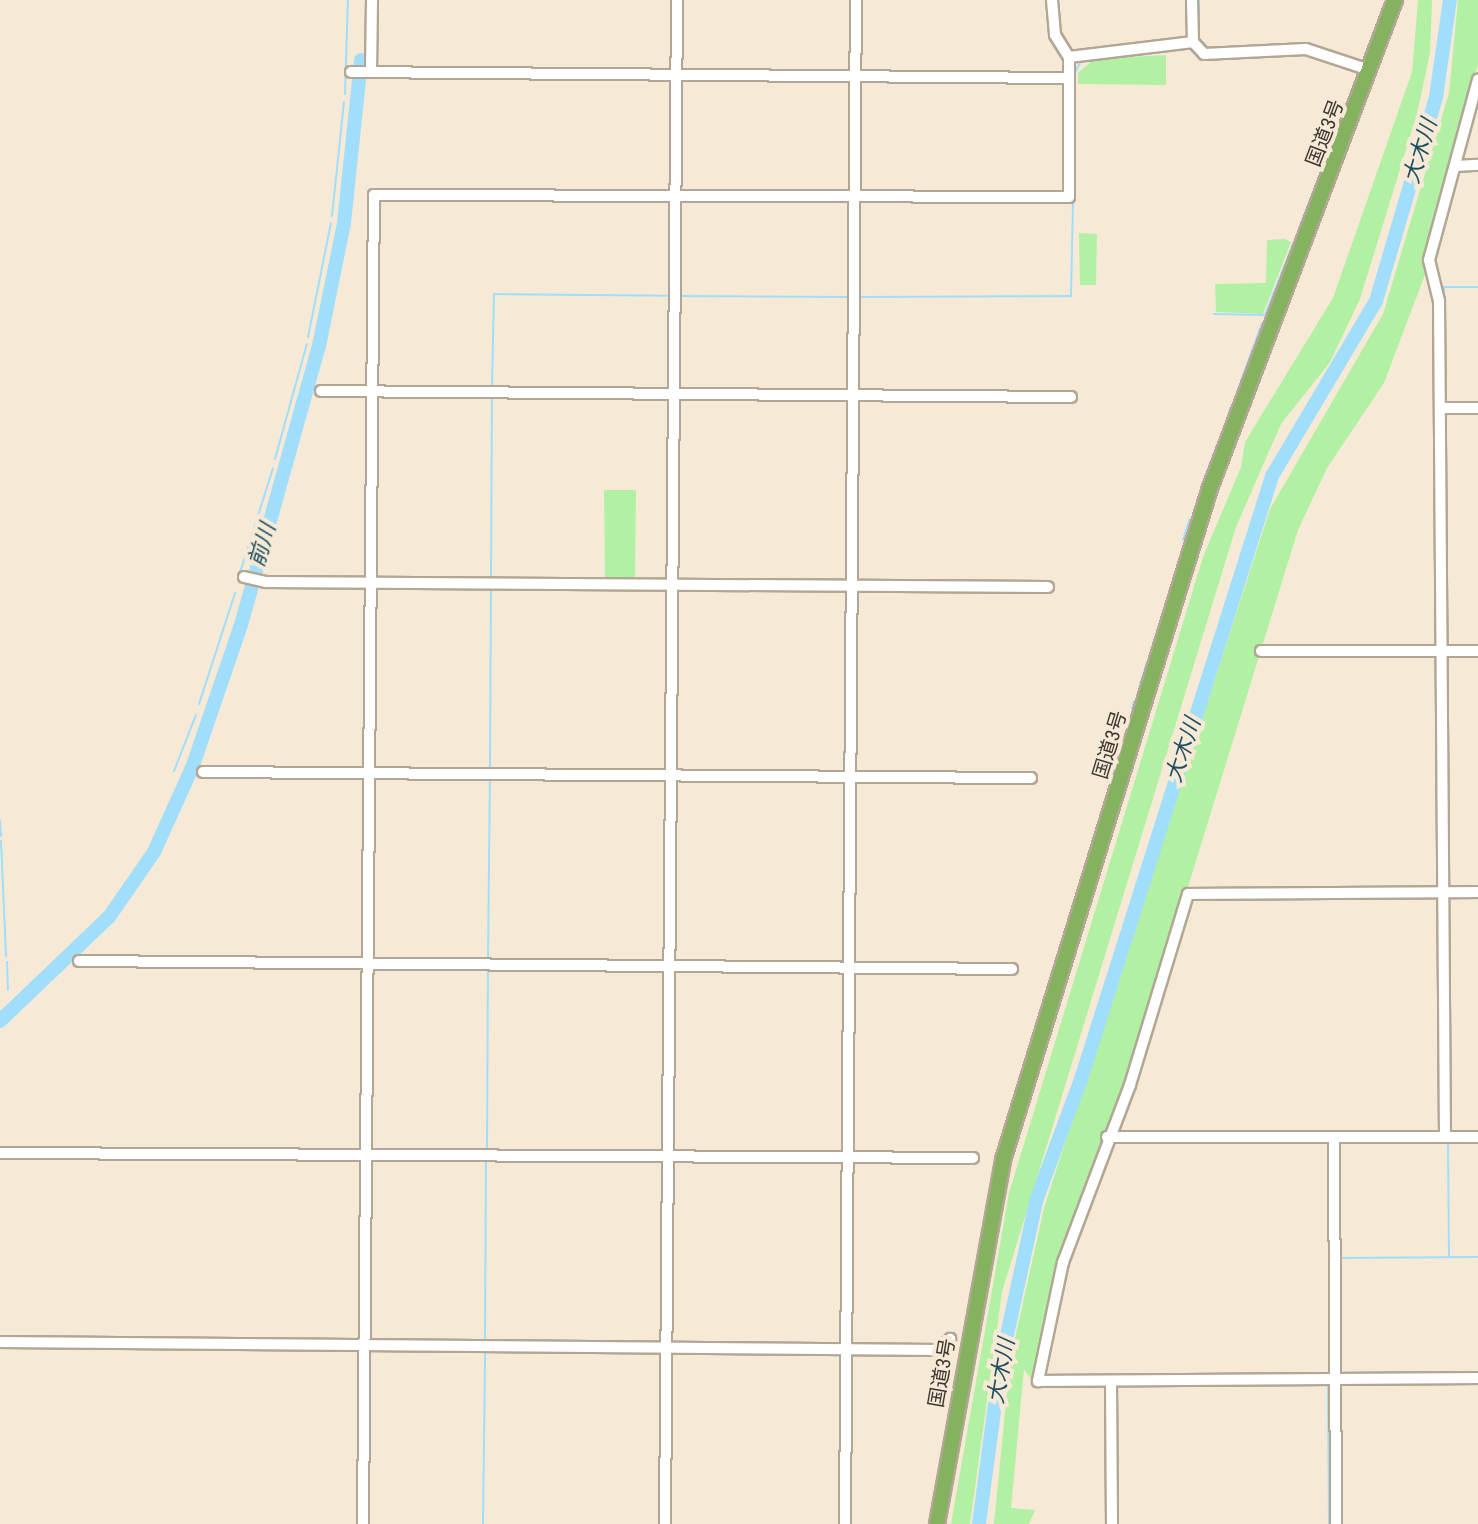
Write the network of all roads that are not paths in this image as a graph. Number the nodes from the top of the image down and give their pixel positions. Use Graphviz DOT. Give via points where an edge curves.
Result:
graph roads {
  1 [pos="372,0"];
  2 [pos="677,0"];
  3 [pos="856,0"];
  4 [pos="1052,0"];
  5 [pos="1192,0"];
  6 [pos="1395,0"];
  7 [pos="1196,46"];
  8 [pos="1069,57"];
  9 [pos="1370,70"];
  10 [pos="352,72"];
  11 [pos="370,72"];
  12 [pos="677,75"];
  13 [pos="855,77"];
  14 [pos="1066,78"];
  15 [pos="1478,80"];
  16 [pos="1478,165"];
  17 [pos="1456,166"];
  18 [pos="676,196"];
  19 [pos="854,196"];
  20 [pos="321,391"];
  21 [pos="372,391"];
  22 [pos="674,393"];
  23 [pos="853,395"];
  24 [pos="1071,397"];
  25 [pos="1440,408"];
  26 [pos="1478,408"];
  27 [pos="244,577"];
  28 [pos="370,582"];
  29 [pos="672,584"];
  30 [pos="852,586"];
  31 [pos="1048,587"];
  32 [pos="1261,651"];
  33 [pos="1478,651"];
  34 [pos="1442,652"];
  35 [pos="203,772"];
  36 [pos="369,773"];
  37 [pos="671,775"];
  38 [pos="850,777"];
  39 [pos="1031,778"];
  40 [pos="1478,892"];
  41 [pos="1443,893"];
  42 [pos="79,961"];
  43 [pos="367,965"];
  44 [pos="669,966"];
  45 [pos="848,967"];
  46 [pos="1012,969"];
  47 [pos="1107,1137"];
  48 [pos="1334,1137"];
  49 [pos="1445,1137"];
  50 [pos="1478,1137"];
  51 [pos="0,1153"];
  52 [pos="366,1155"];
  53 [pos="668,1156"];
  54 [pos="847,1157"];
  55 [pos="973,1158"];
  56 [pos="950,1339"];
  57 [pos="0,1342"];
  58 [pos="365,1345"];
  59 [pos="666,1349"];
  60 [pos="846,1349"];
  61 [pos="1478,1378"];
  62 [pos="1335,1379"];
  63 [pos="1111,1382"];
  64 [pos="363,1524"];
  65 [pos="665,1524"];
  66 [pos="845,1524"];
  67 [pos="937,1524"];
  68 [pos="1112,1524"];
  69 [pos="1336,1524"];
  1 -- 11 [label="street"];
  2 -- 12 [label="street"];
  3 -- 13 [label="street"];
  4 -- 8 [label="street" via="1055,35"];
  5 -- 7 [label="street"];
  6 -- 9 [label="highway, 国道3号"];
  7 -- 8 [label="street"];
  7 -- 9 [label="street" via="1204,54 1306,49"];
  8 -- 14 [label="street"];
  9 -- 67 [label="highway, 国道3号" via="1210,488 1006,1147"];
  10 -- 11 [label="street"];
  11 -- 12 [label="street"];
  12 -- 13 [label="street"];
  12 -- 18 [label="street"];
  13 -- 14 [label="street"];
  13 -- 19 [label="street"];
  14 -- 19 [label="street" via="1069,197"];
  15 -- 17 [label="street"];
  16 -- 17 [label="street"];
  17 -- 25 [label="street" via="1429,260 1439,293"];
  18 -- 19 [label="street"];
  18 -- 21 [label="street" via="374,195"];
  18 -- 22 [label="street"];
  19 -- 23 [label="street"];
  20 -- 21 [label="street"];
  21 -- 22 [label="street"];
  21 -- 28 [label="street"];
  22 -- 23 [label="street"];
  22 -- 29 [label="street"];
  23 -- 24 [label="street"];
  23 -- 30 [label="street"];
  25 -- 26 [label="street"];
  25 -- 34 [label="street"];
  27 -- 28 [label="street" via="266,582"];
  28 -- 29 [label="street"];
  28 -- 36 [label="street"];
  29 -- 30 [label="street"];
  29 -- 37 [label="street"];
  30 -- 31 [label="street"];
  30 -- 38 [label="street"];
  32 -- 34 [label="street"];
  33 -- 34 [label="street"];
  34 -- 41 [label="street"];
  35 -- 36 [label="street"];
  36 -- 37 [label="street"];
  36 -- 43 [label="street"];
  37 -- 38 [label="street"];
  37 -- 44 [label="street"];
  38 -- 39 [label="street"];
  38 -- 45 [label="street"];
  40 -- 41 [label="street"];
  41 -- 47 [label="street" via="1188,894 1135,1071"];
  41 -- 49 [label="street"];
  42 -- 43 [label="street"];
  43 -- 44 [label="street"];
  43 -- 52 [label="street"];
  44 -- 45 [label="street"];
  44 -- 53 [label="street"];
  45 -- 46 [label="street"];
  45 -- 54 [label="street"];
  47 -- 48 [label="street"];
  47 -- 63 [label="street" via="1063,1262 1038,1381"];
  48 -- 49 [label="street"];
  48 -- 62 [label="street"];
  49 -- 50 [label="street"];
  51 -- 52 [label="street"];
  52 -- 53 [label="street"];
  52 -- 58 [label="street"];
  53 -- 54 [label="street"];
  53 -- 59 [label="street"];
  54 -- 55 [label="street"];
  54 -- 60 [label="street"];
  56 -- 60 [label="street" via="945,1349"];
  57 -- 58 [label="street"];
  58 -- 59 [label="street"];
  58 -- 64 [label="street"];
  59 -- 60 [label="street"];
  59 -- 65 [label="street"];
  60 -- 66 [label="street"];
  61 -- 62 [label="street"];
  62 -- 63 [label="street"];
  62 -- 69 [label="street"];
  63 -- 68 [label="street"];
}
